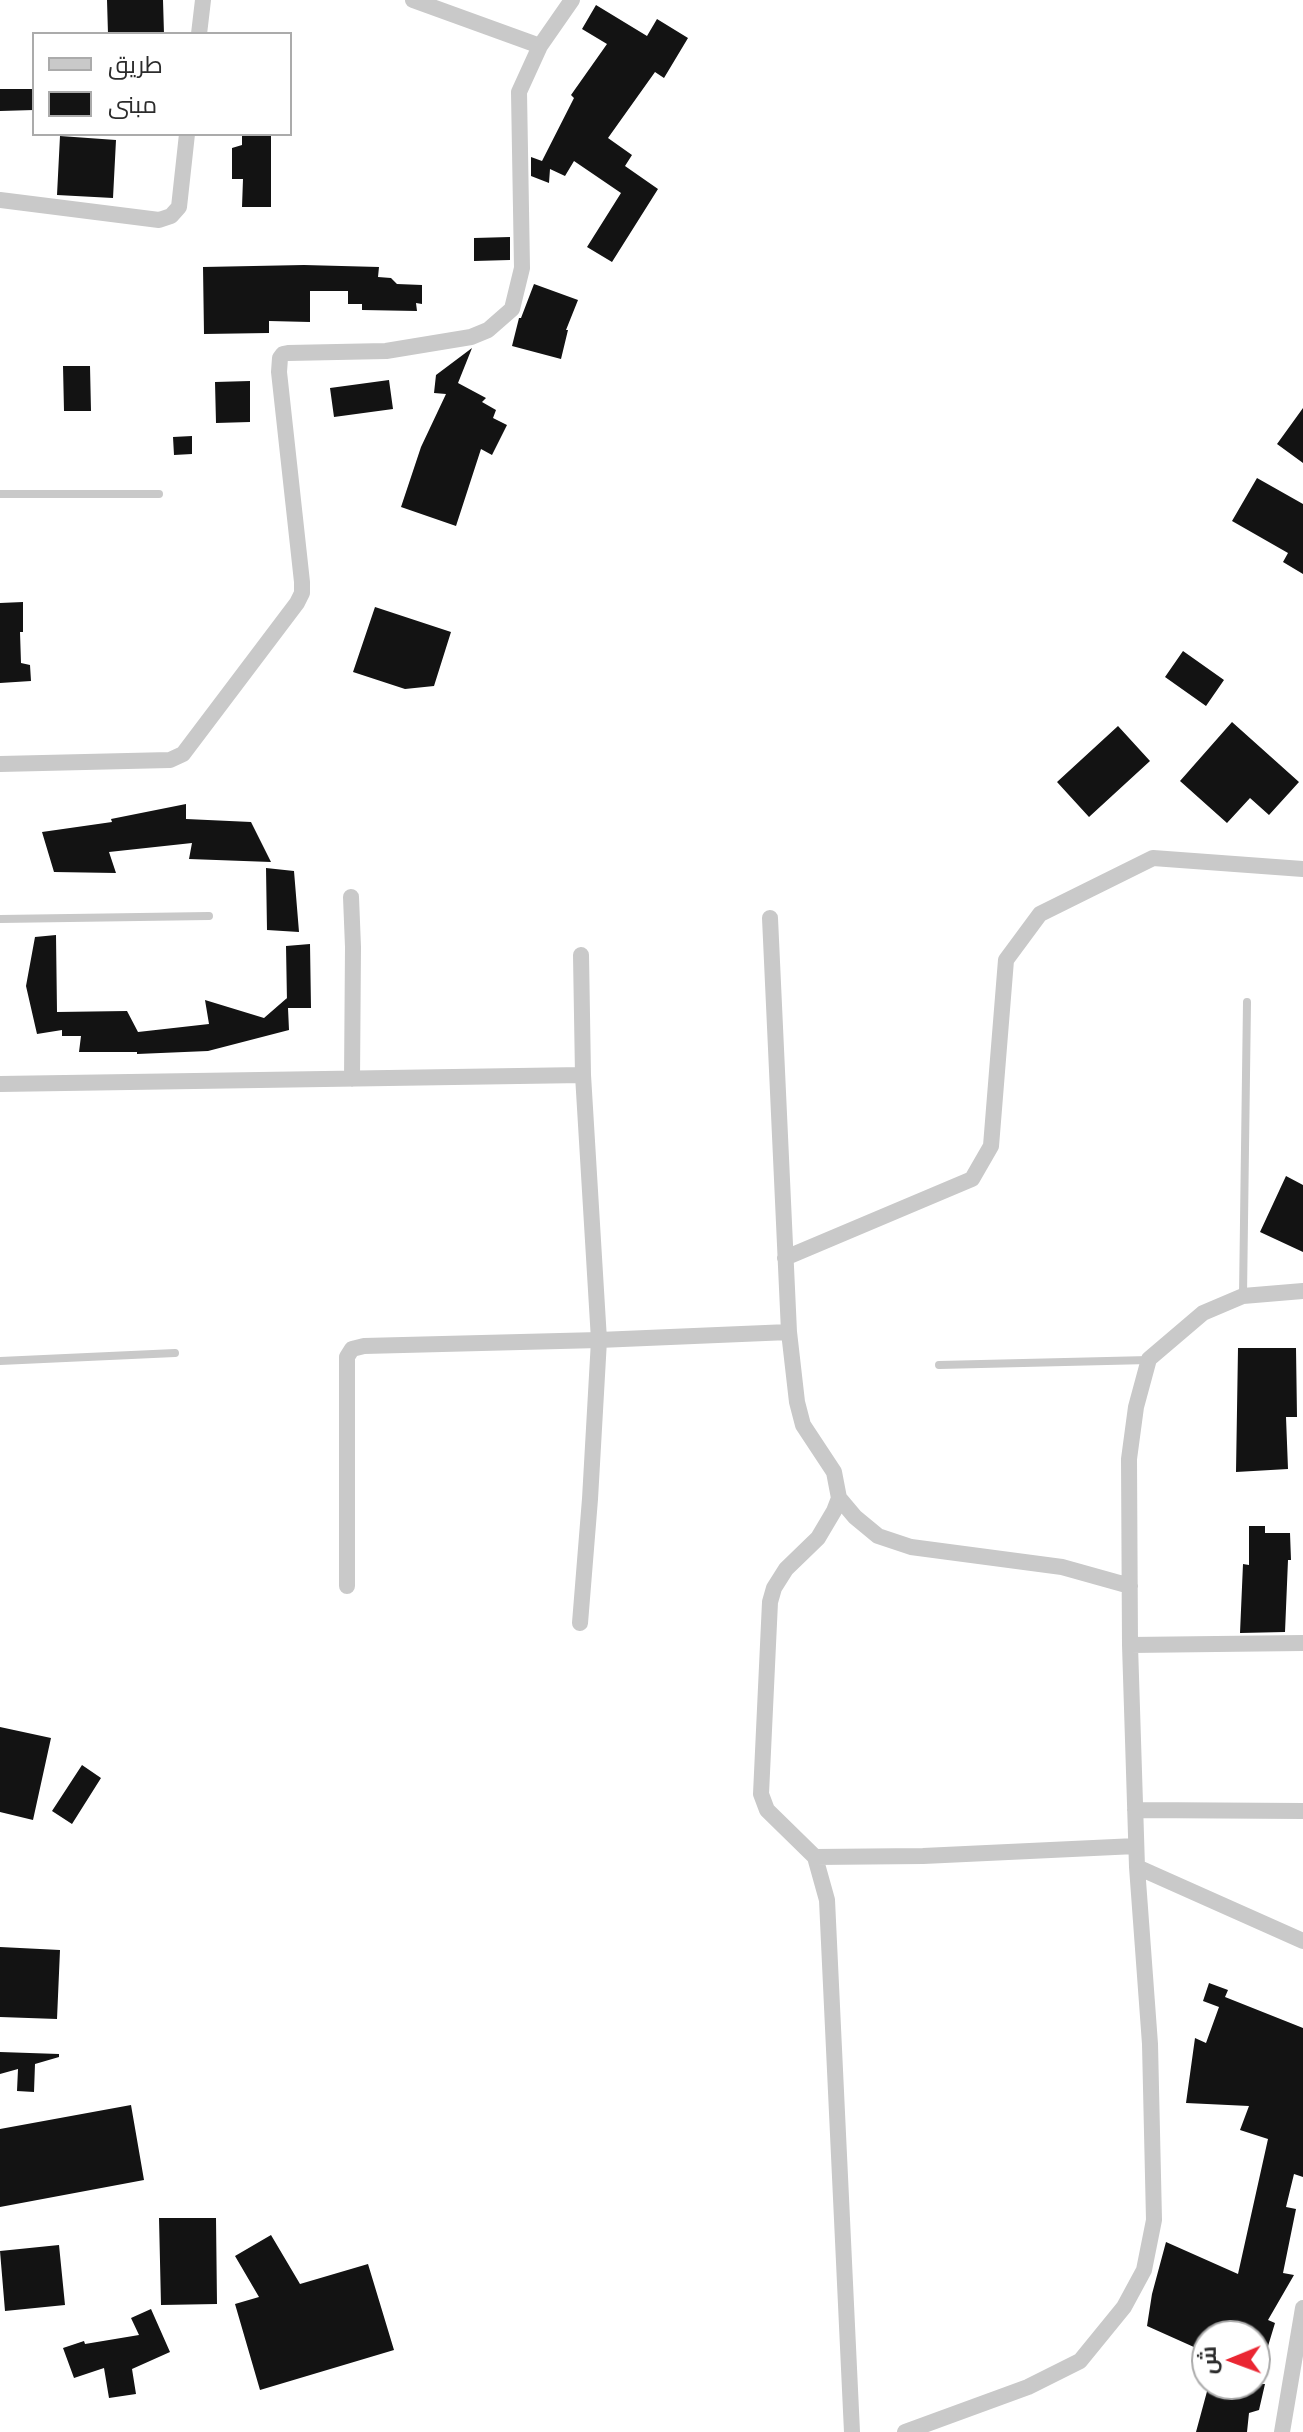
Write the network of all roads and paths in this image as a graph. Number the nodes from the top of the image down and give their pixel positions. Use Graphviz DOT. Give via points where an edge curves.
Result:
graph roads {
  1 [pos="203,0"];
  2 [pos="413,0"];
  3 [pos="572,0"];
  4 [pos="199,32"];
  5 [pos="540,46"];
  6 [pos="187,136"];
  7 [pos="0,200"];
  8 [pos="0,494"];
  9 [pos="159,494"];
  10 [pos="0,764"];
  11 [pos="1303,869"];
  12 [pos="351,897"];
  13 [pos="209,916"];
  14 [pos="770,918"];
  15 [pos="0,919"];
  16 [pos="581,955"];
  17 [pos="1247,1002"];
  18 [pos="583,1075"];
  19 [pos="352,1079"];
  20 [pos="0,1084"];
  21 [pos="785,1258"];
  22 [pos="1303,1291"];
  23 [pos="1243,1296"];
  24 [pos="789,1332"];
  25 [pos="599,1340"];
  26 [pos="175,1353"];
  27 [pos="1149,1359"];
  28 [pos="0,1361"];
  29 [pos="939,1365"];
  30 [pos="839,1498"];
  31 [pos="347,1586"];
  32 [pos="1130,1586"];
  33 [pos="580,1623"];
  34 [pos="1303,1643"];
  35 [pos="1130,1645"];
  36 [pos="1135,1810"];
  37 [pos="1303,1811"];
  38 [pos="1136,1846"];
  39 [pos="815,1857"];
  40 [pos="1137,1867"];
  41 [pos="1303,1941"];
  42 [pos="1303,2308"];
  43 [pos="852,2432"];
  44 [pos="905,2432"];
  45 [pos="1282,2432"];
  1 -- 4 [label="street"];
  2 -- 5 [label="street"];
  3 -- 5 [label="street"];
  5 -- 10 [label="street" via="519,92 522,268 512,309 471,337 386,351 288,353 280,358 302,582 297,603 183,754 170,760"];
  6 -- 7 [label="street" via="179,207 171,216 159,220"];
  8 -- 9 [label="lane"];
  11 -- 21 [label="street" via="1153,858 1040,914 1006,960 991,1146 972,1179"];
  12 -- 19 [label="street"];
  13 -- 15 [label="lane"];
  14 -- 21 [label="street"];
  16 -- 18 [label="street"];
  17 -- 23 [label="lane"];
  18 -- 19 [label="street"];
  18 -- 25 [label="street"];
  19 -- 20 [label="street"];
  21 -- 24 [label="street"];
  22 -- 23 [label="street"];
  23 -- 27 [label="street" via="1203,1313"];
  24 -- 25 [label="street"];
  24 -- 30 [label="street" via="803,1425 834,1472"];
  25 -- 31 [label="street" via="352,1349 347,1357"];
  25 -- 33 [label="street"];
  26 -- 28 [label="lane"];
  27 -- 29 [label="lane"];
  27 -- 32 [label="street" via="1129,1459"];
  30 -- 32 [label="street" via="878,1536 911,1547 1062,1567"];
  30 -- 39 [label="street" via="818,1538 786,1569 770,1602 761,1794 767,1810"];
  32 -- 35 [label="street"];
  34 -- 35 [label="street"];
  35 -- 36 [label="street"];
  36 -- 37 [label="street"];
  36 -- 38 [label="street"];
  38 -- 39 [label="street"];
  38 -- 40 [label="street"];
  39 -- 43 [label="street" via="827,1900"];
  40 -- 41 [label="street"];
  40 -- 44 [label="street" via="1150,2044 1154,2220 1144,2270 1124,2307 1080,2361 1028,2387"];
  42 -- 45 [label="street"];
}
